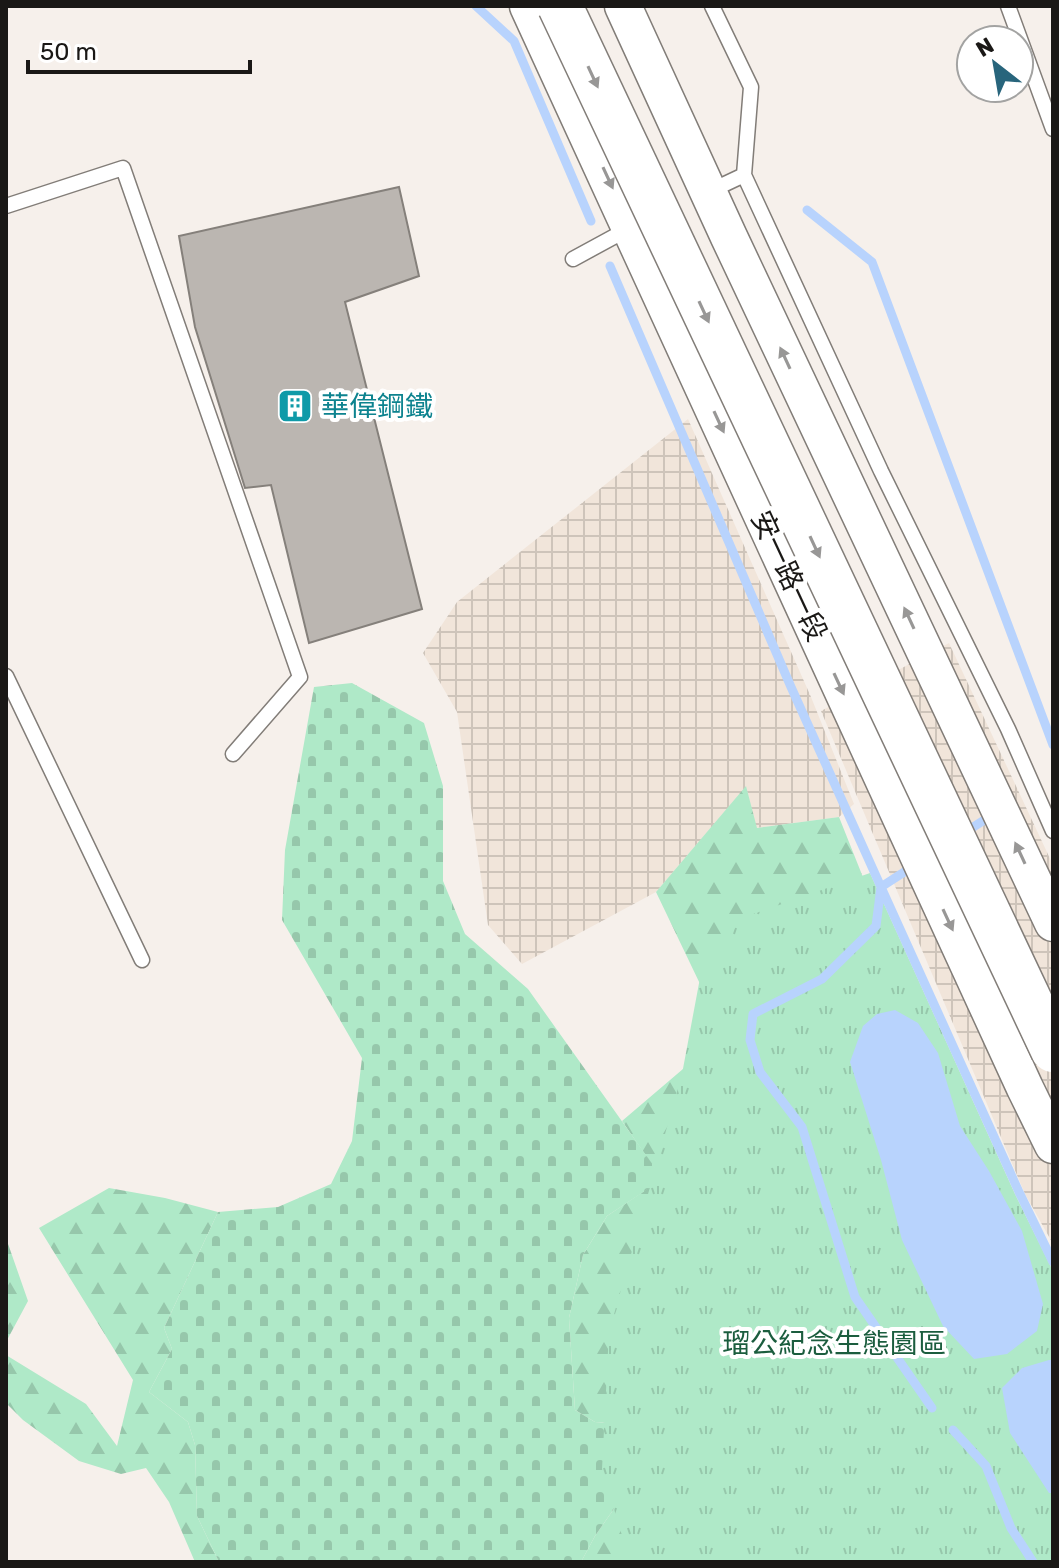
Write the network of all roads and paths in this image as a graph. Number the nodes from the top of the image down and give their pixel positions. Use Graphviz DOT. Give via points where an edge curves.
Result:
graph roads {
  1 [pos="515,6"];
  2 [pos="593,6"];
  3 [pos="623,6"];
  4 [pos="712,6"];
  5 [pos="1008,6"];
  6 [pos="543,15"];
  7 [pos="1053,129"];
  8 [pos="744,175"];
  9 [pos="708,192"];
  10 [pos="6,206"];
  11 [pos="631,227"];
  12 [pos="573,259"];
  13 [pos="6,676"];
  14 [pos="233,754"];
  15 [pos="1053,831"];
  16 [pos="1053,923"];
  17 [pos="142,960"];
  18 [pos="1053,986"];
  19 [pos="1053,1050"];
  20 [pos="1053,1145"];
  1 -- 6 [label="street, 安一路一段"];
  2 -- 18 [label="highway"];
  3 -- 9 [label="street"];
  4 -- 8 [label="lane" via="751,87"];
  5 -- 7 [label="lane"];
  6 -- 11 [label="street, 安一路一段, one-way"];
  6 -- 19 [label="highway, one-way, bridge"];
  8 -- 9 [label="lane"];
  8 -- 15 [label="lane"];
  9 -- 11 [label="street"];
  16 -- 9 [label="street, one-way"];
  10 -- 14 [label="lane" via="123,168 300,677"];
  11 -- 12 [label="lane"];
  11 -- 20 [label="street, 安一路一段, one-way"];
  13 -- 17 [label="lane"];
}
